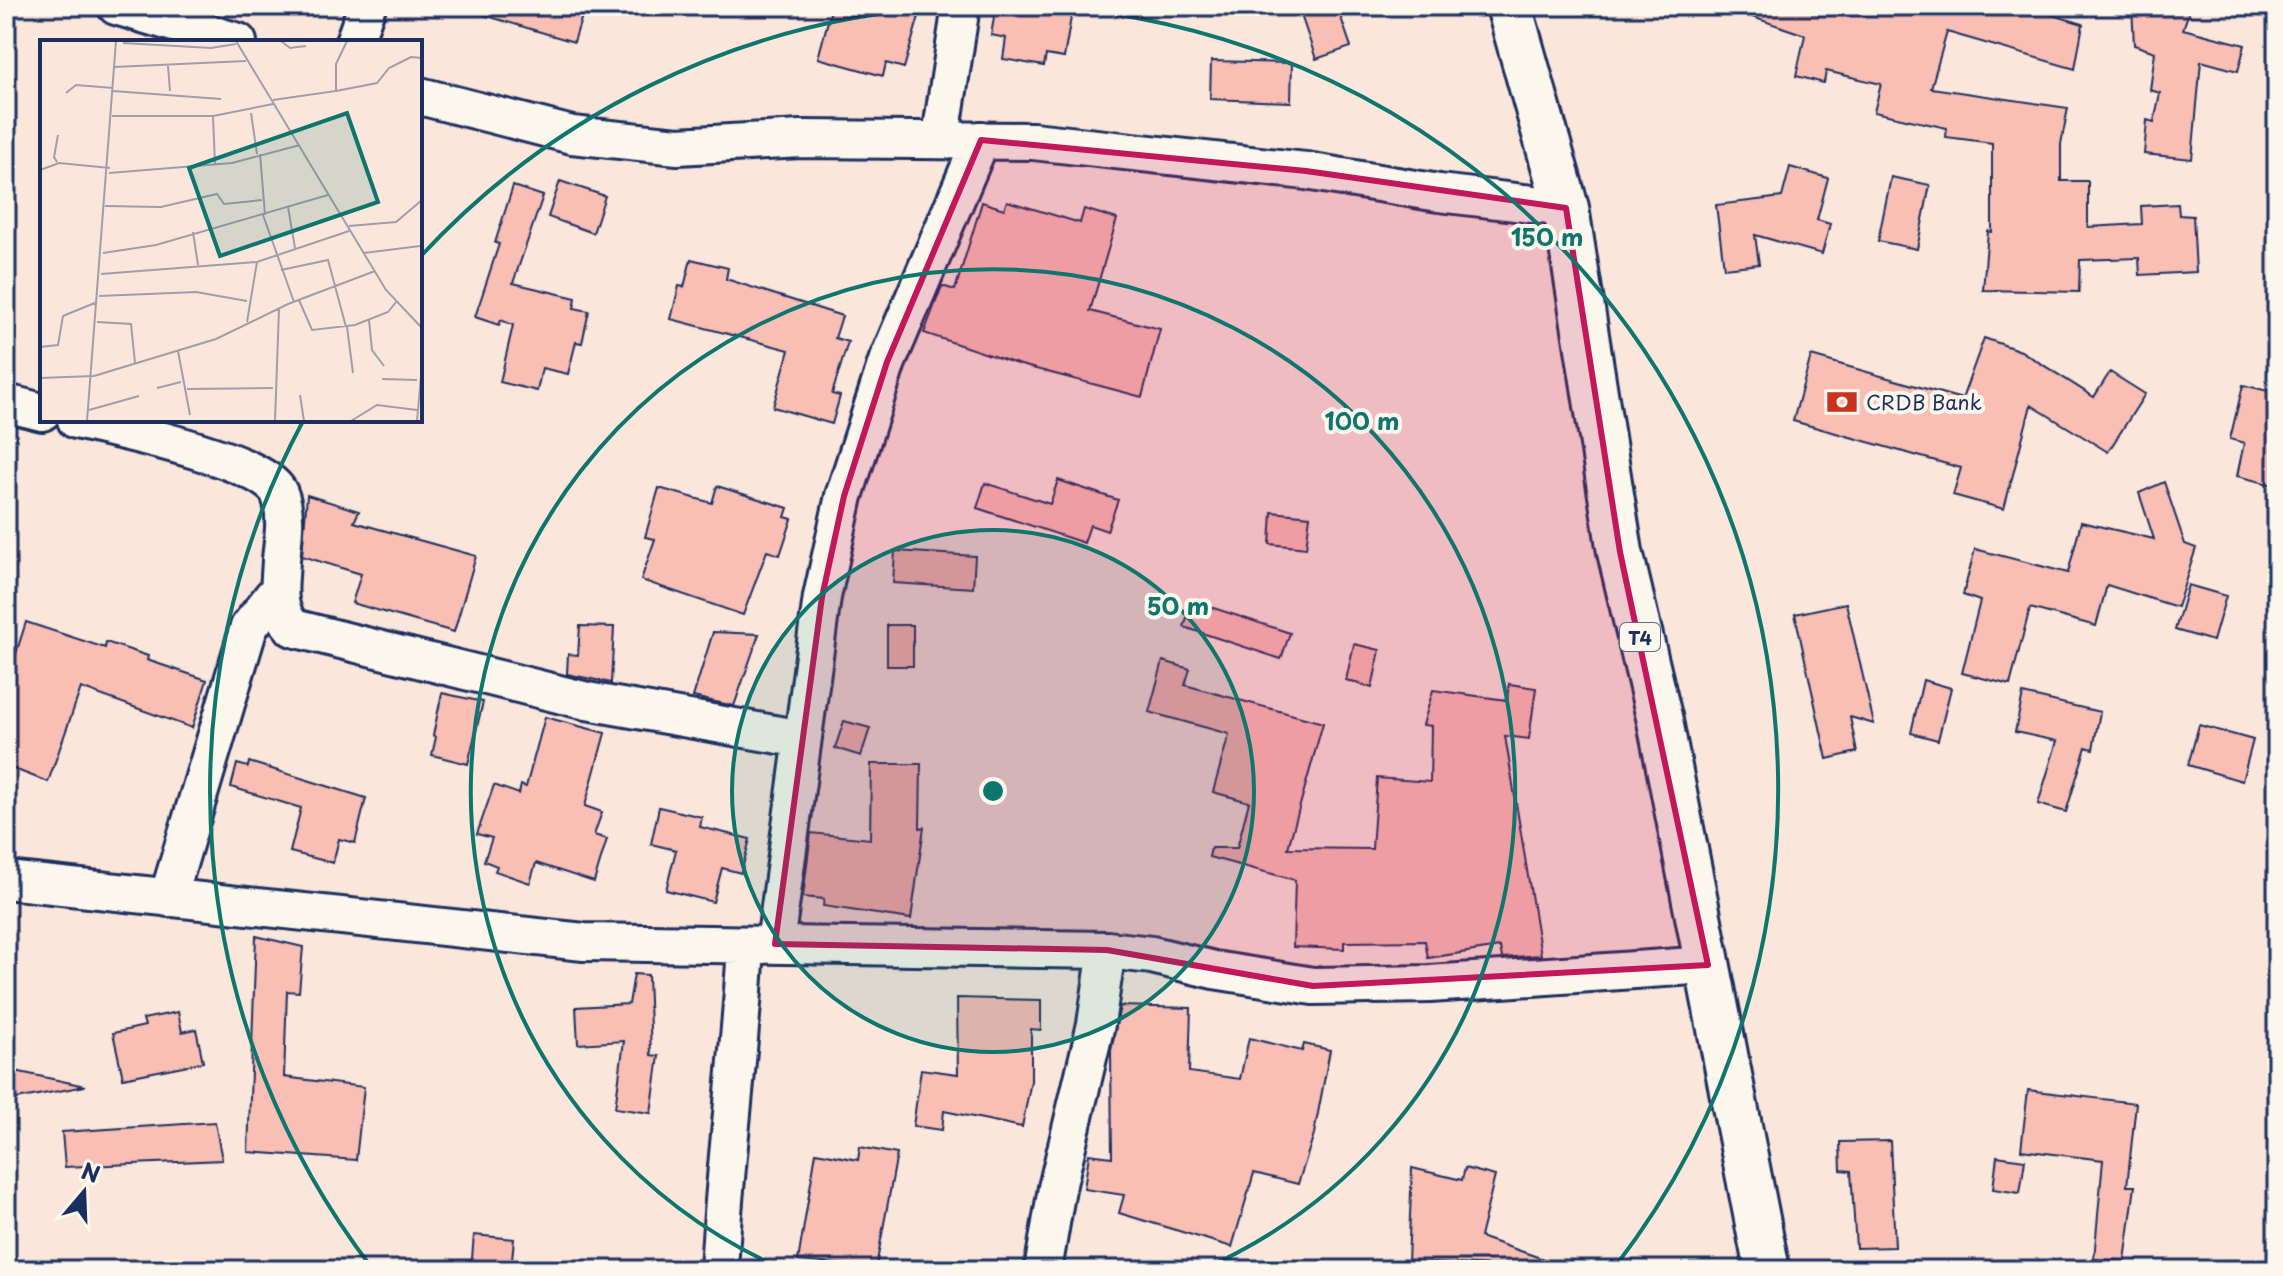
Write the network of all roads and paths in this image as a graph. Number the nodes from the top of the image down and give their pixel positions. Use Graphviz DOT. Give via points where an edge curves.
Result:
graph roads {
  1 [pos="116,6"];
  2 [pos="367,6"];
  3 [pos="961,6"];
  4 [pos="1509,6"];
  5 [pos="231,40"];
  6 [pos="355,40"];
  7 [pos="422,97"];
  8 [pos="943,123"];
  9 [pos="981,140"];
  10 [pos="1566,208"];
  11 [pos="6,403"];
  12 [pos="40,412"];
  13 [pos="83,422"];
  14 [pos="278,606"];
  15 [pos="802,739"];
  16 [pos="6,880"];
  17 [pos="168,898"];
  18 [pos="760,945"];
  19 [pos="1107,950"];
  20 [pos="1708,965"];
  21 [pos="719,1270"];
  22 [pos="1043,1270"];
  23 [pos="1767,1270"];
  1 -- 5 [label="street"];
  2 -- 6 [label="street"];
  3 -- 8 [label="street"];
  4 -- 10 [label="highway, T4"];
  7 -- 9 [label="street" via="572,135 678,146 801,139"];
  9 -- 10 [label="street" via="1306,171"];
  9 -- 15 [label="street" via="887,362 844,496 822,597"];
  10 -- 20 [label="highway, T4" via="1620,552"];
  11 -- 12 [label="street"];
  13 -- 14 [label="street" via="263,474 278,491 284,514"];
  14 -- 15 [label="street" via="293,628 316,636 587,701"];
  14 -- 17 [label="street" via="273,596 249,627"];
  15 -- 18 [label="street"];
  16 -- 17 [label="street"];
  17 -- 18 [label="street" via="584,942"];
  18 -- 19 [label="street"];
  18 -- 21 [label="street" via="725,1164"];
  19 -- 20 [label="street" via="1313,986 1430,984"];
  19 -- 22 [label="street"];
  20 -- 23 [label="highway, T4"];
}
